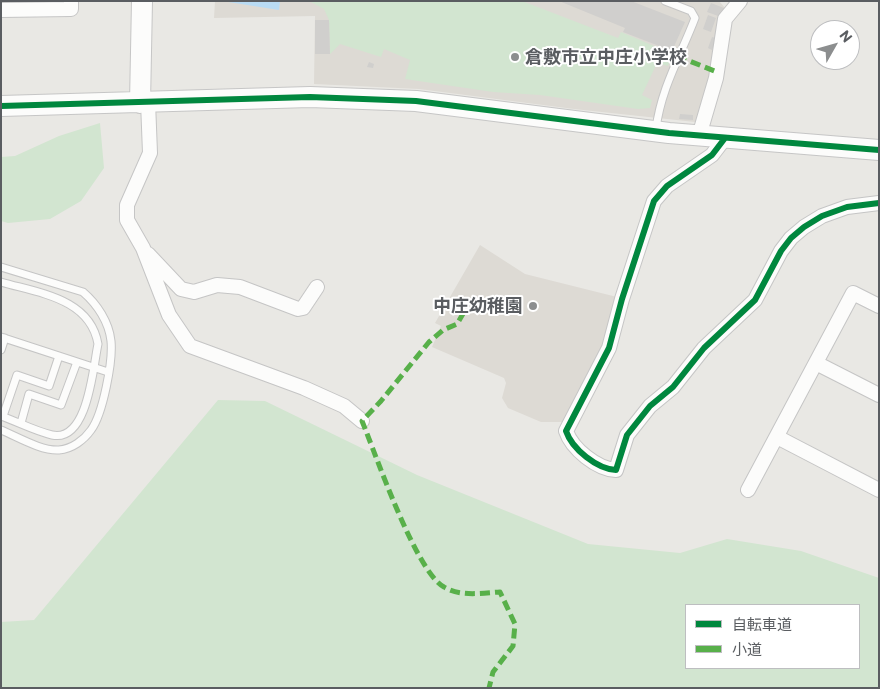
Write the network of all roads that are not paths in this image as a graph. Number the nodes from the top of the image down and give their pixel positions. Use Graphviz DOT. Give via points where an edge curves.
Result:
graph roads {
  1 [pos="71,1"];
  2 [pos="142,1"];
  3 [pos="665,1"];
  4 [pos="740,1"];
  5 [pos="1,10"];
  6 [pos="144,102"];
  7 [pos="1,106"];
  8 [pos="656,132"];
  9 [pos="700,136"];
  10 [pos="725,138"];
  11 [pos="879,150"];
  12 [pos="879,203"];
  13 [pos="143,248"];
  14 [pos="1,267"];
  15 [pos="1,282"];
  16 [pos="317,287"];
  17 [pos="879,306"];
  18 [pos="3,337"];
  19 [pos="1,350"];
  20 [pos="59,356"];
  21 [pos="77,362"];
  22 [pos="816,363"];
  23 [pos="93,367"];
  24 [pos="108,372"];
  25 [pos="879,395"];
  26 [pos="2,416"];
  27 [pos="362,421"];
  28 [pos="20,423"];
  29 [pos="1,430"];
  30 [pos="777,437"];
  31 [pos="748,490"];
  32 [pos="879,490"];
  1 -- 5 [label="street" via="71,9"];
  2 -- 6 [label="street"];
  3 -- 8 [label="lane" via="691,11 695,18 659,106"];
  4 -- 9 [label="street" via="726,19 716,78"];
  6 -- 7 [label="street"];
  6 -- 8 [label="street" via="310,97 416,101"];
  6 -- 13 [label="street" via="150,153 127,205 127,220"];
  8 -- 9 [label="street"];
  9 -- 10 [label="street"];
  10 -- 11 [label="street"];
  10 -- 12 [label="street" via="712,155 667,186 654,201 609,348 566,430 574,447 605,470 616,470 627,435 650,406 673,387 704,348 755,300 781,251 792,238 822,216"];
  13 -- 16 [label="street" via="170,280 181,289 194,292 217,285 240,288 298,309 303,308"];
  13 -- 27 [label="street" via="169,315 190,346 304,388 344,406"];
  14 -- 24 [label="lane" via="83,292 93,300 111,340"];
  15 -- 23 [label="lane" via="71,303 80,311 96,333 98,344"];
  17 -- 22 [label="street" via="853,293"];
  18 -- 19 [label="lane"];
  18 -- 20 [label="lane"];
  20 -- 21 [label="lane"];
  20 -- 26 [label="lane" via="49,386 17,375"];
  21 -- 23 [label="lane"];
  21 -- 28 [label="lane" via="61,405 29,394"];
  22 -- 25 [label="street"];
  22 -- 30 [label="street"];
  23 -- 24 [label="lane"];
  23 -- 28 [label="lane" via="83,415 72,430 54,436"];
  24 -- 29 [label="lane" via="92,429 72,447 46,448"];
  26 -- 28 [label="lane"];
  30 -- 31 [label="street"];
  30 -- 32 [label="street"];
}
